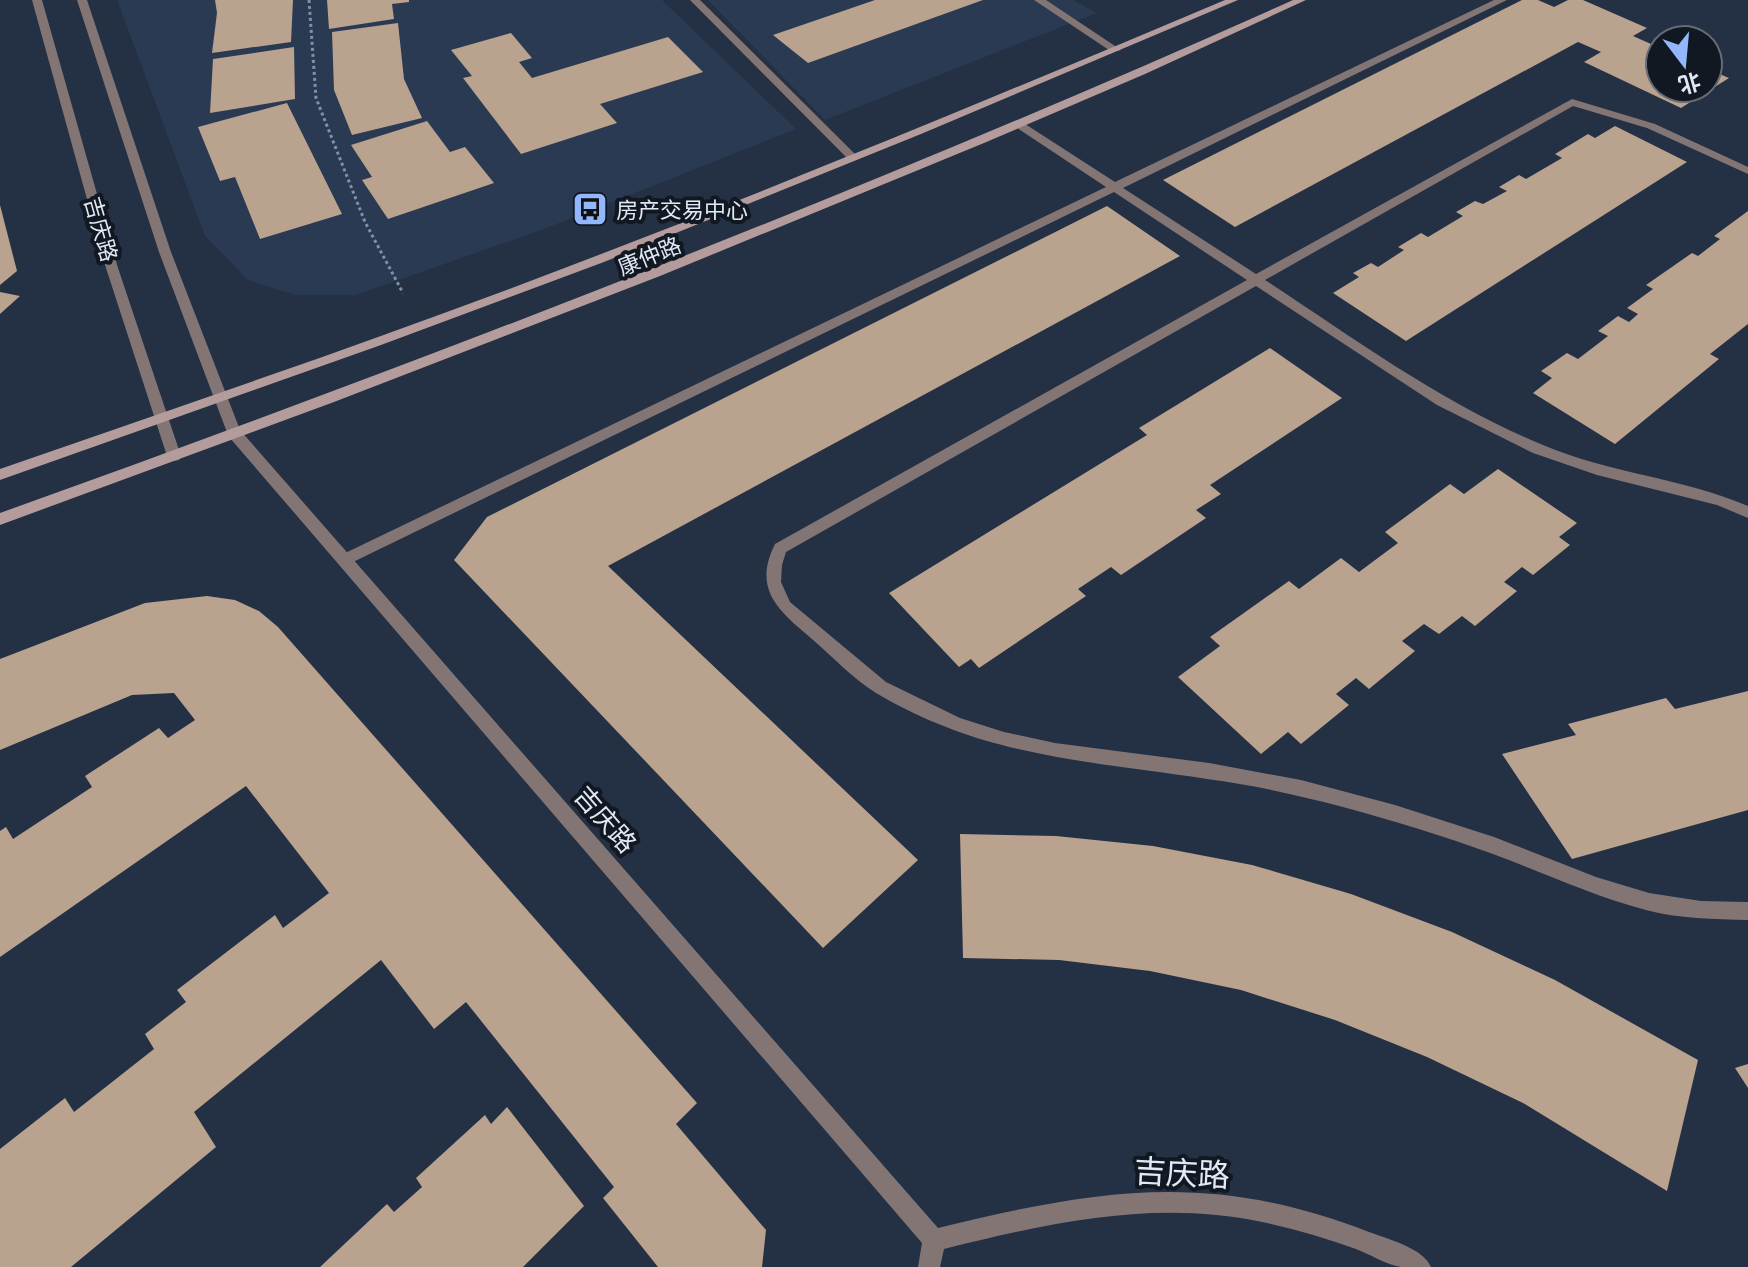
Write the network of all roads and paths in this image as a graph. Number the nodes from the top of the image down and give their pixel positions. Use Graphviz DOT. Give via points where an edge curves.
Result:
graph roads {
  1 [pos="37,0"];
  2 [pos="82,0"];
  3 [pos="309,0"];
  4 [pos="695,0"];
  5 [pos="1039,0"];
  6 [pos="1233,0"];
  7 [pos="1301,0"];
  8 [pos="1502,0"];
  9 [pos="1116,50"];
  10 [pos="1018,124"];
  11 [pos="853,158"];
  12 [pos="1748,171"];
  13 [pos="1115,187"];
  14 [pos="1256,280"];
  15 [pos="420,326"];
  16 [pos="220,398"];
  17 [pos="162,418"];
  18 [pos="235,434"];
  19 [pos="174,456"];
  20 [pos="0,475"];
  21 [pos="1748,512"];
  22 [pos="0,519"];
  23 [pos="344,560"];
  24 [pos="1748,911"];
  25 [pos="934,1240"];
  26 [pos="929,1267"];
  27 [pos="1420,1267"];
  1 -- 17 [label="street, 吉庆路" via="112,268"];
  2 -- 16 [label="street, 吉庆路" via="165,252"];
  3 -- 15 [label="path" via="316,98 365,222"];
  4 -- 11 [label="street"];
  5 -- 9 [label="street"];
  6 -- 9 [label="main road, 康仲路"];
  7 -- 10 [label="main road, 康仲路"];
  8 -- 13 [label="street"];
  9 -- 11 [label="main road, 康仲路"];
  10 -- 13 [label="street"];
  10 -- 18 [label="main road, 康仲路" via="608,293"];
  11 -- 15 [label="main road, 康仲路"];
  12 -- 14 [label="street" via="1651,126 1572,102"];
  13 -- 14 [label="street"];
  13 -- 23 [label="street"];
  14 -- 21 [label="street" via="1442,402 1488,426 1597,470 1720,500"];
  14 -- 24 [label="street" via="780,548 773,582 784,606 880,687 955,724 1004,740 1301,788 1466,836 1649,902"];
  15 -- 16 [label="main road, 康仲路"];
  16 -- 17 [label="main road, 康仲路"];
  16 -- 18 [label="street, 吉庆路"];
  17 -- 19 [label="street, 吉庆路"];
  17 -- 20 [label="main road, 康仲路"];
  18 -- 19 [label="main road, 康仲路"];
  18 -- 23 [label="street, 吉庆路"];
  19 -- 22 [label="main road, 康仲路"];
  23 -- 25 [label="street, 吉庆路"];
  25 -- 26 [label="street"];
  25 -- 27 [label="street, 吉庆路" via="1053,1210 1124,1200 1197,1199 1270,1211"];
}
